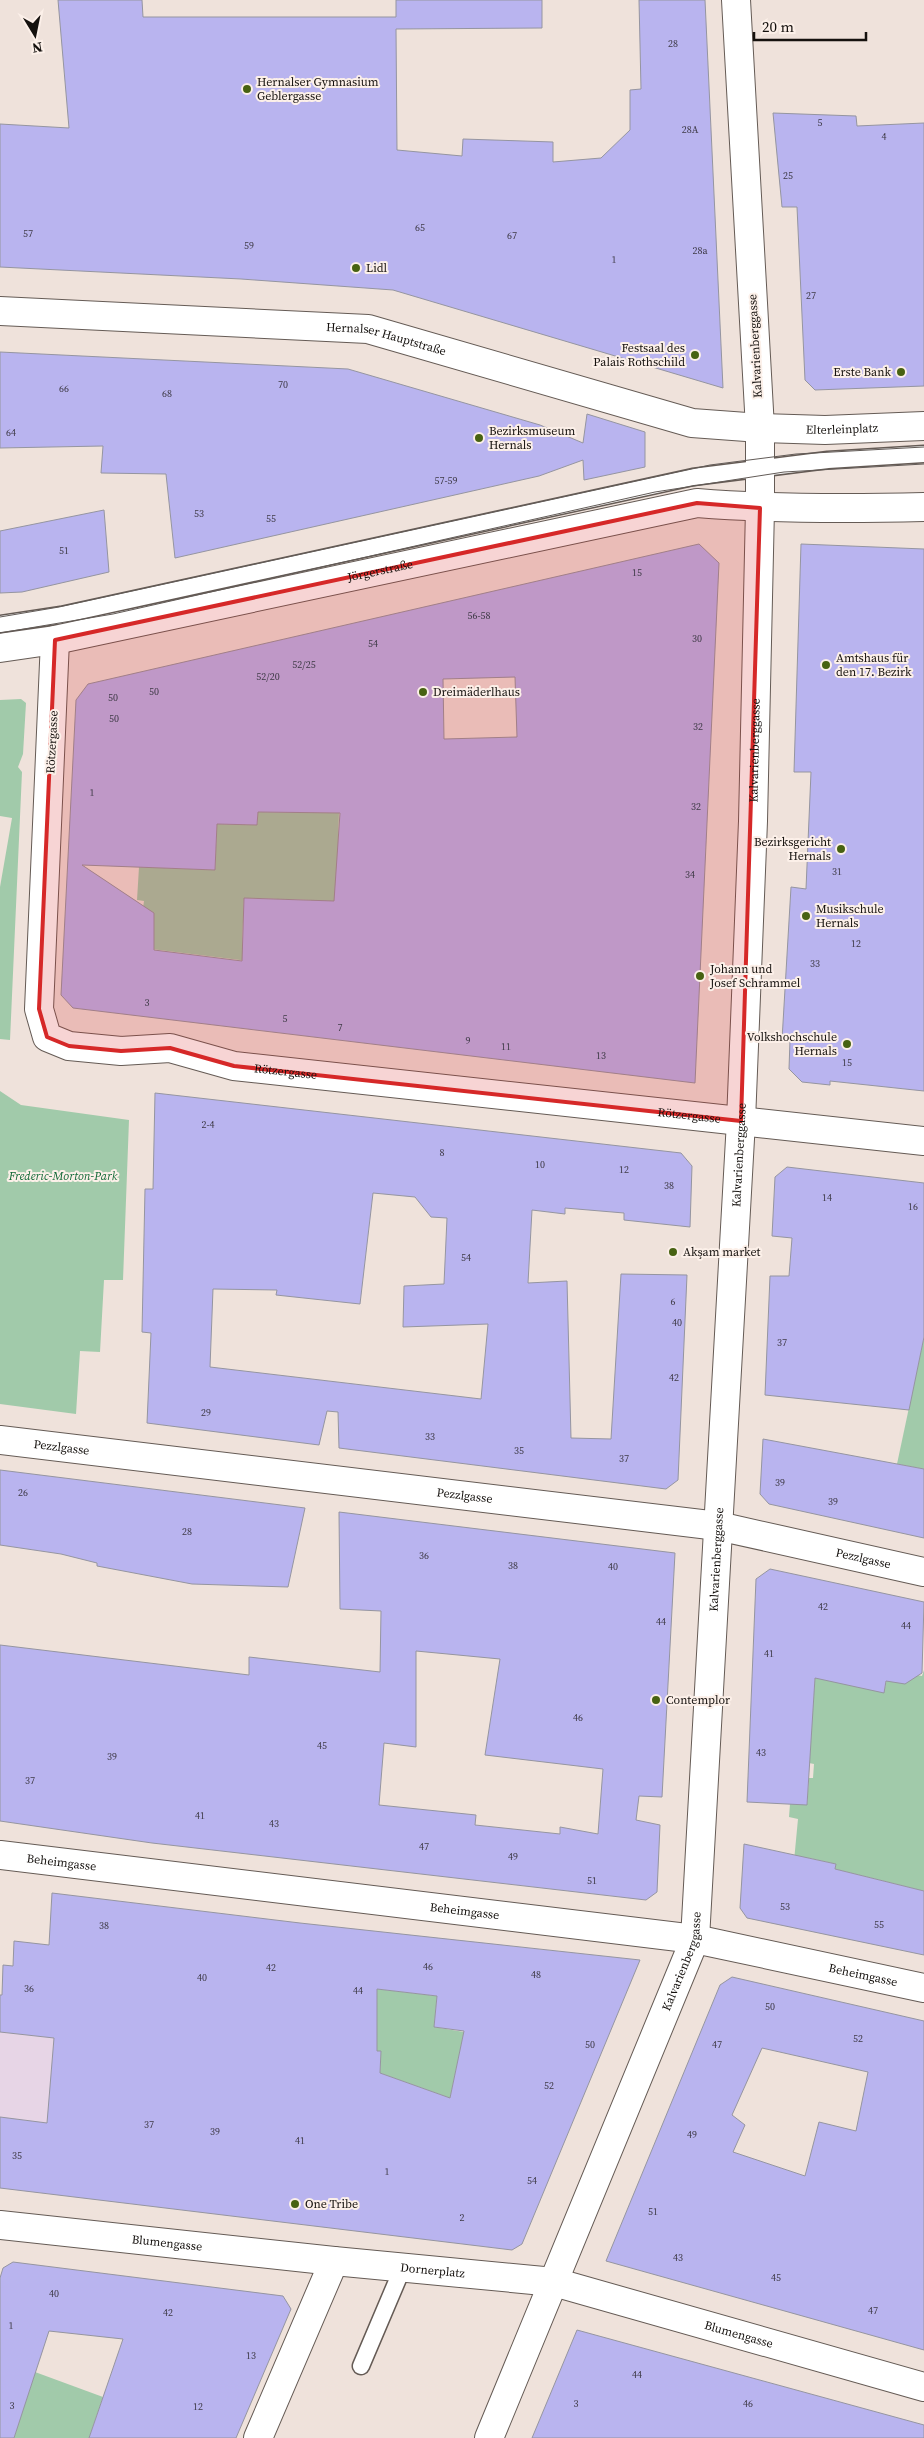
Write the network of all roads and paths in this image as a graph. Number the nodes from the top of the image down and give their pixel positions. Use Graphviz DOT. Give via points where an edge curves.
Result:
graph roads {
  1 [pos="736,0"];
  2 [pos="0,310"];
  3 [pos="924,426"];
  4 [pos="760,428"];
  5 [pos="924,454"];
  6 [pos="760,468"];
  7 [pos="924,507"];
  8 [pos="760,508"];
  9 [pos="0,624"];
  10 [pos="55,640"];
  11 [pos="0,648"];
  12 [pos="741,1120"];
  13 [pos="924,1141"];
  14 [pos="0,1440"];
  15 [pos="718,1526"];
  16 [pos="924,1572"];
  17 [pos="0,1855"];
  18 [pos="695,1939"];
  19 [pos="924,1988"];
  20 [pos="0,2225"];
  21 [pos="334,2261"];
  22 [pos="403,2267"];
  23 [pos="554,2282"];
  24 [pos="361,2366"];
  25 [pos="924,2387"];
  26 [pos="258,2438"];
  27 [pos="489,2438"];
  1 -- 4 [label="street, Kalvarienberggasse"];
  2 -- 4 [label="street, Hernalser Hauptstraße" via="368,329 692,422"];
  3 -- 4 [label="street, Elterleinplatz" via="825,430"];
  4 -- 6 [label="street, Kalvarienberggasse"];
  5 -- 6 [label="lane"];
  6 -- 8 [label="street, Kalvarienberggasse"];
  6 -- 9 [label="lane" via="693,477 61,615"];
  7 -- 8 [label="street"];
  8 -- 10 [label="street, Jörgerstraße" via="696,503"];
  8 -- 12 [label="street, Kalvarienberggasse" via="753,821"];
  10 -- 11 [label="street, Jörgerstraße"];
  10 -- 12 [label="street, Rötzergasse" via="39,1009 47,1037 70,1046 121,1051 170,1048 234,1066"];
  12 -- 13 [label="street, Rötzergasse"];
  12 -- 15 [label="street, Kalvarienberggasse"];
  14 -- 15 [label="street, Pezzlgasse"];
  15 -- 16 [label="street, Pezzlgasse"];
  15 -- 18 [label="street, Kalvarienberggasse"];
  17 -- 18 [label="street, Beheimgasse"];
  18 -- 19 [label="street, Beheimgasse"];
  18 -- 23 [label="street, Kalvarienberggasse"];
  20 -- 21 [label="street, Blumengasse"];
  21 -- 22 [label="street, Dornerplatz"];
  21 -- 26 [label="street"];
  22 -- 23 [label="street, Dornerplatz"];
  22 -- 24 [label="lane"];
  23 -- 25 [label="street, Blumengasse"];
  23 -- 27 [label="street"];
}
